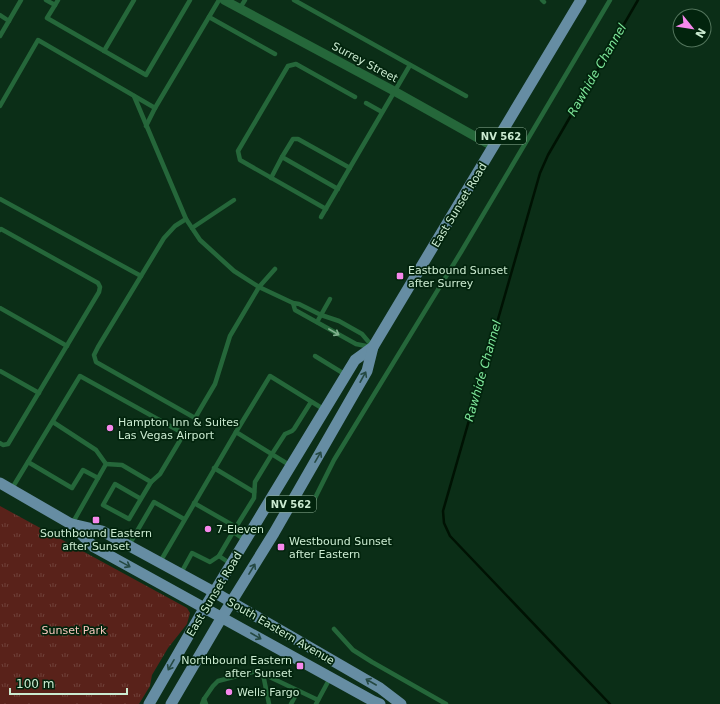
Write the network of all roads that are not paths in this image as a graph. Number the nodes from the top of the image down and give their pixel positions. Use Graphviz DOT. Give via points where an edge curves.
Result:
graph roads {
  1 [pos="21,0"];
  2 [pos="46,0"];
  3 [pos="58,0"];
  4 [pos="134,0"];
  5 [pos="188,0"];
  6 [pos="219,0"];
  7 [pos="224,0"];
  8 [pos="245,0"];
  9 [pos="294,0"];
  10 [pos="581,0"];
  11 [pos="610,0"];
  12 [pos="55,5"];
  13 [pos="240,8"];
  14 [pos="0,15"];
  15 [pos="209,17"];
  16 [pos="9,21"];
  17 [pos="0,36"];
  18 [pos="104,51"];
  19 [pos="275,54"];
  20 [pos="410,65"];
  21 [pos="394,91"];
  22 [pos="134,96"];
  23 [pos="466,96"];
  24 [pos="355,97"];
  25 [pos="366,103"];
  26 [pos="0,106"];
  27 [pos="155,108"];
  28 [pos="382,112"];
  29 [pos="146,126"];
  30 [pos="494,146"];
  31 [pos="282,157"];
  32 [pos="350,168"];
  33 [pos="270,178"];
  34 [pos="338,189"];
  35 [pos="0,199"];
  36 [pos="234,200"];
  37 [pos="326,209"];
  38 [pos="321,217"];
  39 [pos="186,219"];
  40 [pos="192,228"];
  41 [pos="0,230"];
  42 [pos="275,269"];
  43 [pos="140,276"];
  44 [pos="259,287"];
  45 [pos="330,299"];
  46 [pos="293,303"];
  47 [pos="0,308"];
  48 [pos="321,315"];
  49 [pos="317,322"];
  50 [pos="67,346"];
  51 [pos="373,347"];
  52 [pos="315,356"];
  53 [pos="0,371"];
  54 [pos="346,375"];
  55 [pos="39,393"];
  56 [pos="311,402"];
  57 [pos="325,410"];
  58 [pos="53,422"];
  59 [pos="236,432"];
  60 [pos="0,443"];
  61 [pos="272,454"];
  62 [pos="28,462"];
  63 [pos="106,464"];
  64 [pos="291,466"];
  65 [pos="214,468"];
  66 [pos="98,478"];
  67 [pos="151,482"];
  68 [pos="0,484"];
  69 [pos="11,490"];
  70 [pos="254,492"];
  71 [pos="141,498"];
  72 [pos="194,503"];
  73 [pos="309,510"];
  74 [pos="184,519"];
  75 [pos="71,524"];
  76 [pos="235,530"];
  77 [pos="246,540"];
  78 [pos="129,545"];
  79 [pos="219,556"];
  80 [pos="160,562"];
  81 [pos="232,564"];
  82 [pos="181,574"];
  83 [pos="214,592"];
  84 [pos="231,602"];
  85 [pos="205,608"];
  86 [pos="222,617"];
  87 [pos="334,629"];
  88 [pos="263,674"];
  89 [pos="330,678"];
  90 [pos="298,691"];
  91 [pos="204,702"];
  92 [pos="317,702"];
  93 [pos="149,704"];
  94 [pos="171,704"];
  95 [pos="269,704"];
  96 [pos="291,704"];
  97 [pos="380,704"];
  98 [pos="401,704"];
  99 [pos="446,704"];
  1 -- 16 [label="lane"];
  2 -- 12 [label="lane"];
  3 -- 12 [label="lane"];
  4 -- 18 [label="lane"];
  5 -- 18 [label="lane" via="146,75"];
  6 -- 15 [label="lane"];
  7 -- 13 [label="street, Surrey Street"];
  8 -- 13 [label="lane"];
  9 -- 20 [label="lane"];
  10 -- 30 [label="main road, East Sunset Road / NV 562"];
  11 -- 73 [label="lane" via="334,460"];
  12 -- 18 [label="lane" via="47,18"];
  13 -- 21 [label="street, Surrey Street"];
  14 -- 16 [label="lane"];
  15 -- 19 [label="lane"];
  15 -- 27 [label="lane"];
  16 -- 17 [label="lane"];
  20 -- 21 [label="lane"];
  20 -- 23 [label="lane"];
  21 -- 28 [label="lane"];
  21 -- 30 [label="street, Surrey Street"];
  22 -- 26 [label="lane" via="38,40"];
  22 -- 27 [label="lane"];
  22 -- 29 [label="lane"];
  24 -- 33 [label="lane" via="296,64 288,66 238,151 240,160"];
  25 -- 28 [label="lane"];
  27 -- 29 [label="lane"];
  28 -- 32 [label="lane"];
  29 -- 39 [label="lane"];
  30 -- 51 [label="main road, East Sunset Road / NV 562"];
  31 -- 32 [label="lane" via="293,139 298,139"];
  31 -- 33 [label="lane"];
  31 -- 34 [label="lane"];
  32 -- 34 [label="lane"];
  33 -- 37 [label="lane"];
  34 -- 37 [label="lane"];
  35 -- 43 [label="lane"];
  36 -- 40 [label="lane"];
  37 -- 38 [label="lane"];
  39 -- 40 [label="lane"];
  39 -- 43 [label="lane" via="164,238"];
  40 -- 44 [label="lane" via="218,258"];
  41 -- 50 [label="lane" via="98,283 99,292"];
  42 -- 44 [label="lane"];
  43 -- 44 [label="lane" via="96,351 96,362 195,418 215,384 230,336"];
  44 -- 46 [label="lane"];
  45 -- 48 [label="lane"];
  46 -- 48 [label="lane"];
  46 -- 49 [label="lane" via="295,310"];
  47 -- 50 [label="lane"];
  48 -- 49 [label="lane"];
  48 -- 51 [label="lane" via="362,334"];
  49 -- 51 [label="lane, one-way" via="356,344"];
  50 -- 55 [label="lane"];
  51 -- 54 [label="main road, East Sunset Road / NV 562" via="355,360"];
  84 -- 51 [label="main road, East Sunset Road / NV 562, one-way" via="274,533 367,371"];
  52 -- 54 [label="lane"];
  53 -- 55 [label="lane"];
  54 -- 57 [label="main road, East Sunset Road / NV 562"];
  55 -- 60 [label="lane" via="8,444"];
  56 -- 57 [label="lane"];
  56 -- 59 [label="lane" via="270,376"];
  56 -- 61 [label="lane" via="292,432 285,434"];
  57 -- 64 [label="main road, East Sunset Road / NV 562"];
  58 -- 62 [label="lane"];
  58 -- 63 [label="lane" via="96,450"];
  58 -- 67 [label="lane" via="80,376 181,432 182,437 160,474"];
  59 -- 61 [label="lane"];
  59 -- 65 [label="lane"];
  61 -- 64 [label="lane"];
  61 -- 70 [label="lane" via="255,482"];
  62 -- 66 [label="lane" via="72,488 83,470"];
  62 -- 69 [label="lane"];
  63 -- 66 [label="lane"];
  63 -- 67 [label="lane" via="122,465"];
  64 -- 77 [label="main road, East Sunset Road / NV 562"];
  65 -- 70 [label="lane"];
  65 -- 72 [label="lane"];
  66 -- 75 [label="lane"];
  67 -- 71 [label="lane"];
  68 -- 69 [label="main road, South Eastern Avenue"];
  69 -- 75 [label="main road, South Eastern Avenue"];
  70 -- 76 [label="lane" via="254,498"];
  71 -- 71 [label="lane" via="129,519 103,505 115,484"];
  72 -- 74 [label="lane"];
  72 -- 76 [label="lane"];
  74 -- 78 [label="lane" via="154,502"];
  74 -- 80 [label="lane"];
  75 -- 78 [label="main road, South Eastern Avenue" via="102,531"];
  75 -- 85 [label="main road, South Eastern Avenue, one-way" via="94,547"];
  76 -- 77 [label="lane"];
  76 -- 79 [label="lane"];
  77 -- 81 [label="main road, East Sunset Road / NV 562"];
  78 -- 80 [label="main road, South Eastern Avenue"];
  79 -- 81 [label="lane"];
  79 -- 82 [label="lane" via="210,562 192,553"];
  80 -- 82 [label="main road, South Eastern Avenue"];
  81 -- 83 [label="main road, East Sunset Road / NV 562"];
  82 -- 83 [label="main road, South Eastern Avenue"];
  83 -- 84 [label="main road, South Eastern Avenue"];
  83 -- 85 [label="main road, East Sunset Road / NV 562"];
  84 -- 86 [label="main road, East Sunset Road / NV 562"];
  98 -- 84 [label="main road, South Eastern Avenue, one-way" via="380,688"];
  85 -- 86 [label="main road, South Eastern Avenue"];
  85 -- 93 [label="main road, East Sunset Road / NV 562, one-way"];
  86 -- 89 [label="main road, South Eastern Avenue, one-way"];
  86 -- 94 [label="main road, East Sunset Road / NV 562"];
  87 -- 99 [label="lane" via="353,650"];
  88 -- 90 [label="lane"];
  88 -- 91 [label="lane" via="257,671 218,680"];
  88 -- 95 [label="lane"];
  89 -- 92 [label="lane"];
  89 -- 97 [label="main road, South Eastern Avenue"];
  90 -- 92 [label="lane"];
  90 -- 96 [label="lane"];
}
